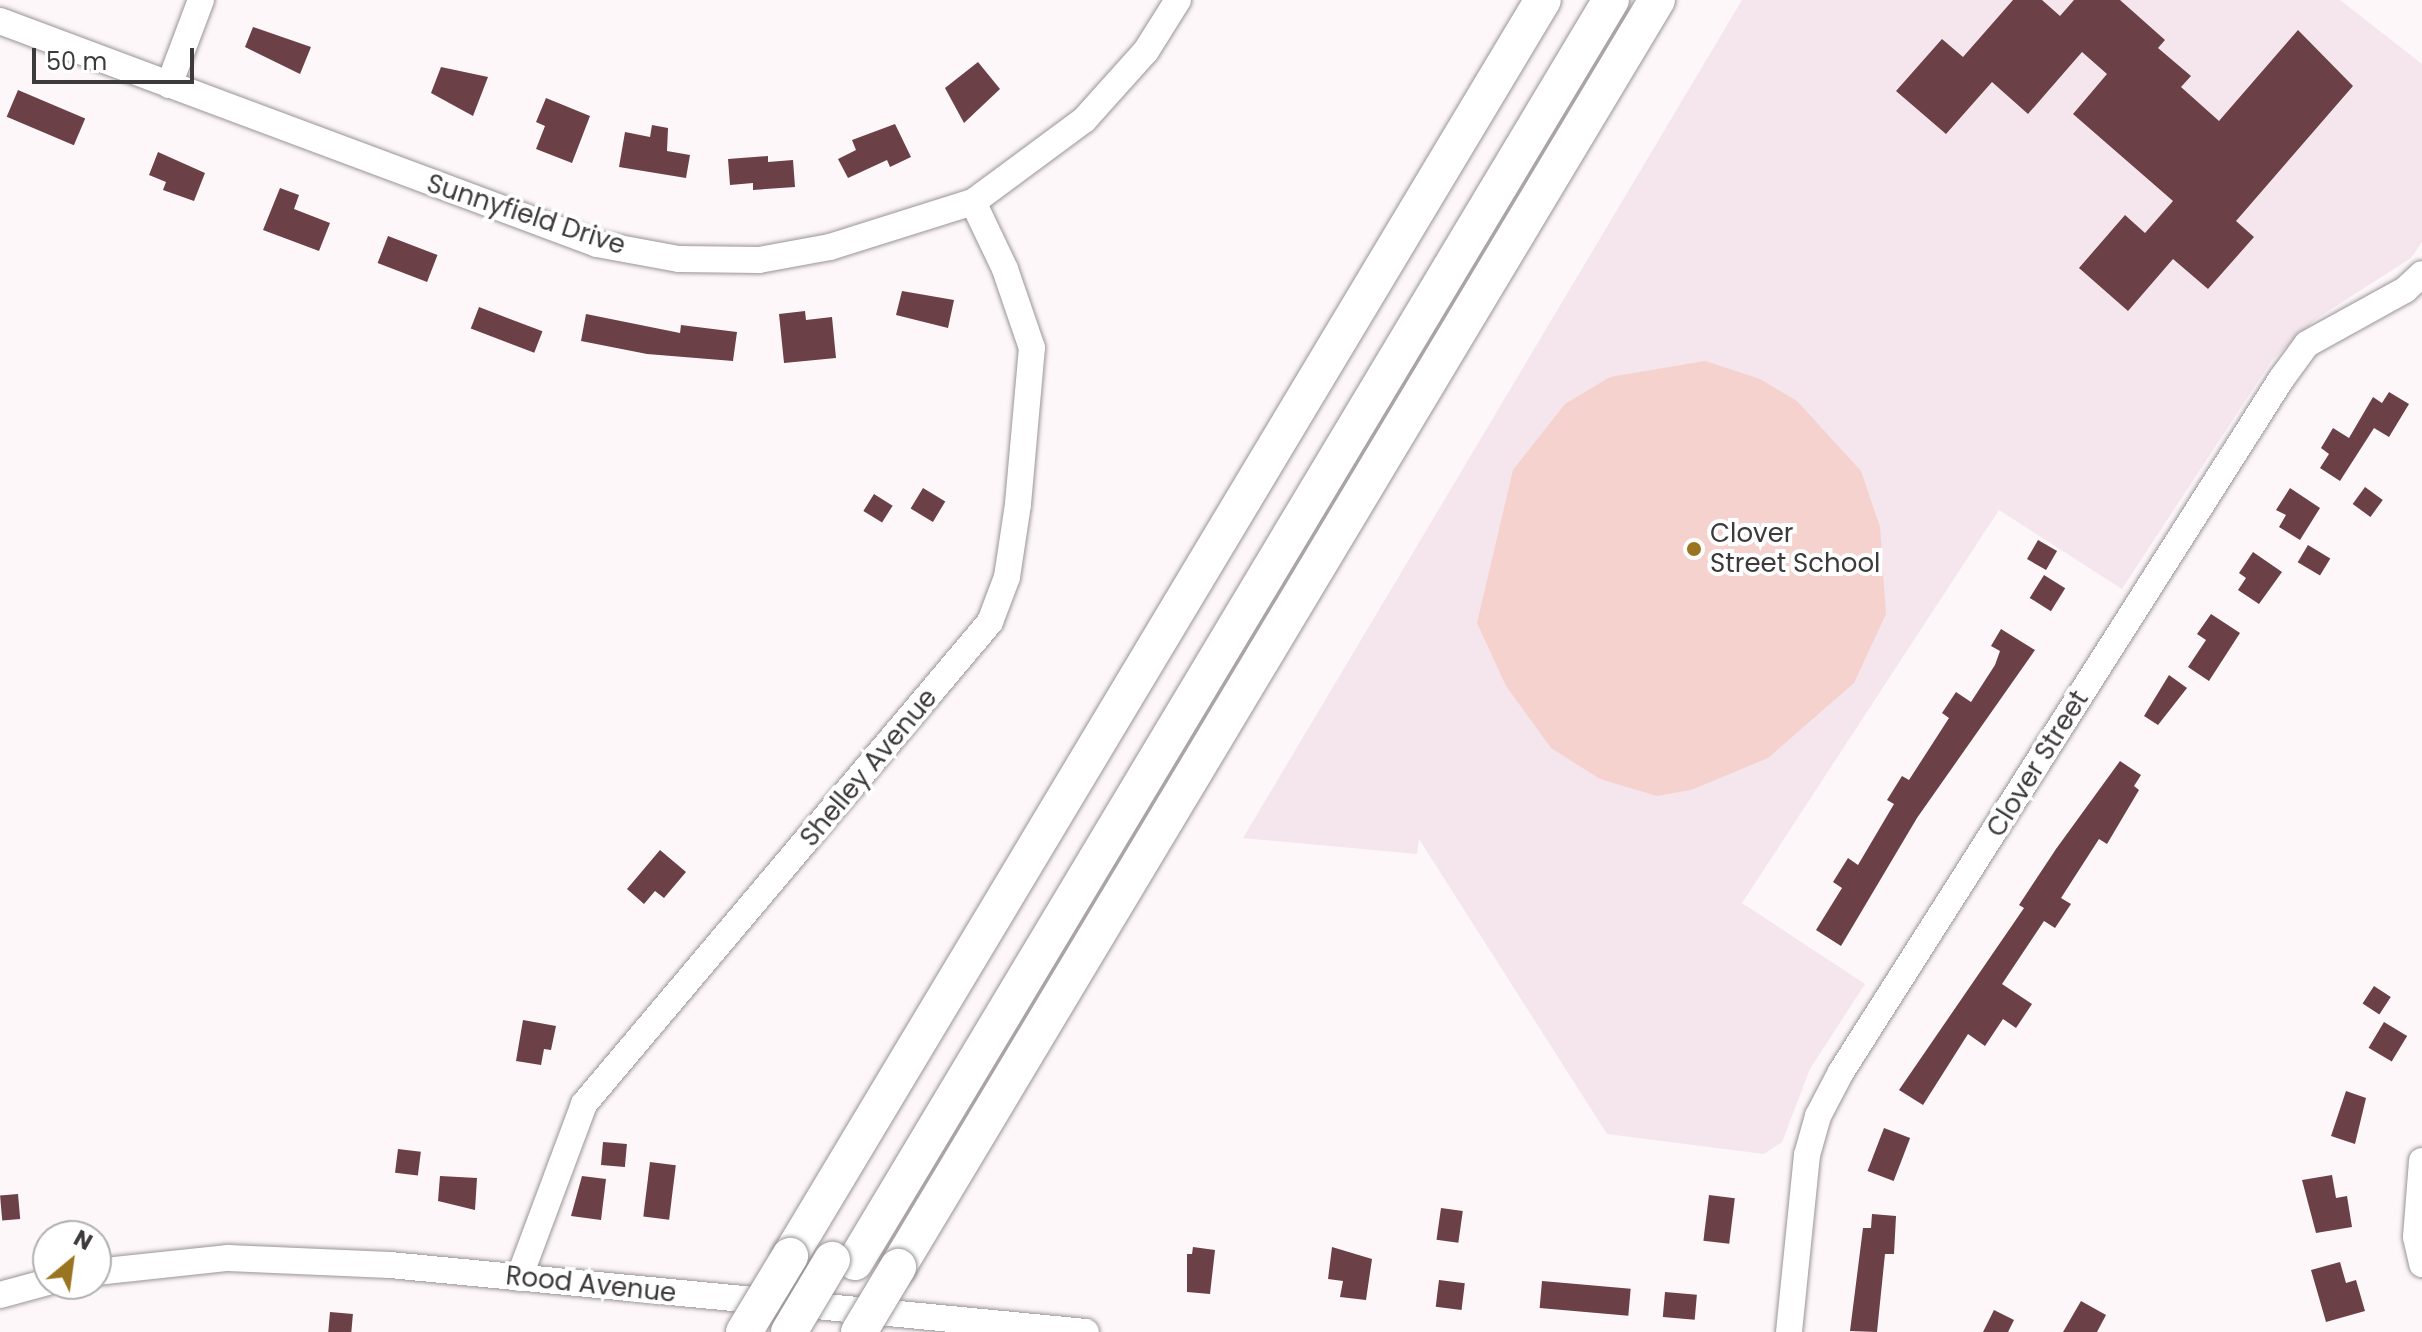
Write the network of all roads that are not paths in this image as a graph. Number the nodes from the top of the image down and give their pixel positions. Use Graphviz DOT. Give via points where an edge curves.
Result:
graph roads {
  1 [pos="201,0"];
  2 [pos="1178,0"];
  3 [pos="1543,0"];
  4 [pos="1587,0"];
  5 [pos="1611,0"];
  6 [pos="1657,0"];
  7 [pos="0,21"];
  8 [pos="169,85"];
  9 [pos="973,202"];
  10 [pos="2422,274"];
  11 [pos="2422,1161"];
  12 [pos="843,1261"];
  13 [pos="2422,1264"];
  14 [pos="112,1270"];
  15 [pos="519,1278"];
  16 [pos="32,1286"];
  17 [pos="0,1295"];
  18 [pos="744,1332"];
  19 [pos="789,1332"];
  20 [pos="813,1332"];
  21 [pos="859,1332"];
  22 [pos="1086,1332"];
  23 [pos="1789,1332"];
  1 -- 8 [label="street"];
  2 -- 9 [label="street, Sunnyfield Drive" via="1146,51 1084,120"];
  3 -- 18 [label="highway, bridge"];
  4 -- 12 [label="highway"];
  5 -- 12 [label="highway"];
  6 -- 21 [label="highway, bridge"];
  7 -- 8 [label="street, Sunnyfield Drive"];
  8 -- 9 [label="street, Sunnyfield Drive" via="597,244 679,259 759,260 830,247"];
  9 -- 15 [label="street, Shelley Avenue" via="1005,269 1032,348 1016,519 1007,577 990,622 584,1104"];
  10 -- 23 [label="street, Clover Street" via="2405,290 2307,344 2282,378 1841,1072 1818,1116 1807,1155"];
  11 -- 13 [label="street" via="2416,1237"];
  12 -- 19 [label="highway, bridge"];
  12 -- 20 [label="highway"];
  14 -- 15 [label="street, Rood Avenue" via="228,1258"];
  15 -- 22 [label="street, Rood Avenue"];
  16 -- 17 [label="street"];
}
